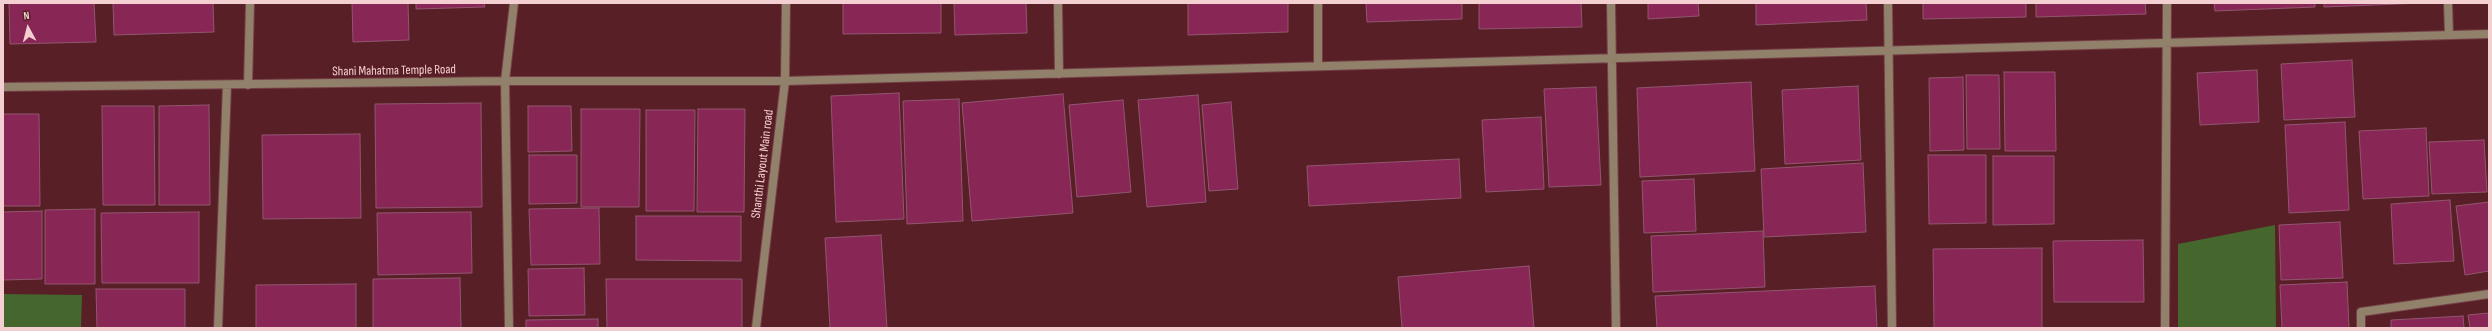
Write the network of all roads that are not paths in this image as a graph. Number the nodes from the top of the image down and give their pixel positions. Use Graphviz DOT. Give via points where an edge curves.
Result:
graph roads {
  1 [pos="250,3"];
  2 [pos="514,3"];
  3 [pos="786,3"];
  4 [pos="1058,3"];
  5 [pos="1318,3"];
  6 [pos="1611,3"];
  7 [pos="1888,3"];
  8 [pos="2168,3"];
  9 [pos="2448,3"];
  10 [pos="2489,34"];
  11 [pos="2450,35"];
  12 [pos="2168,43"];
  13 [pos="1888,51"];
  14 [pos="1612,58"];
  15 [pos="1318,66"];
  16 [pos="1059,74"];
  17 [pos="505,81"];
  18 [pos="785,81"];
  19 [pos="227,85"];
  20 [pos="248,85"];
  21 [pos="3,87"];
  22 [pos="2489,294"];
  23 [pos="218,328"];
  24 [pos="509,328"];
  25 [pos="756,328"];
  26 [pos="1616,328"];
  27 [pos="1892,328"];
  28 [pos="2165,328"];
  29 [pos="2361,328"];
  1 -- 20 [label="street"];
  2 -- 17 [label="street"];
  3 -- 18 [label="street, Shanthi Layout Main road"];
  4 -- 16 [label="street"];
  5 -- 15 [label="street"];
  6 -- 14 [label="street"];
  7 -- 13 [label="street"];
  8 -- 12 [label="street"];
  9 -- 11 [label="street"];
  10 -- 11 [label="street, Shani Mahatma Temple Road"];
  11 -- 12 [label="street, Shani Mahatma Temple Road"];
  12 -- 13 [label="street, Shani Mahatma Temple Road"];
  12 -- 28 [label="street"];
  13 -- 14 [label="street, Shani Mahatma Temple Road"];
  13 -- 27 [label="street"];
  14 -- 15 [label="street, Shani Mahatma Temple Road"];
  14 -- 26 [label="street"];
  15 -- 16 [label="street, Shani Mahatma Temple Road"];
  16 -- 18 [label="street, Shani Mahatma Temple Road"];
  17 -- 18 [label="street, Shani Mahatma Temple Road"];
  17 -- 20 [label="street, Shani Mahatma Temple Road"];
  17 -- 24 [label="street"];
  18 -- 25 [label="street, Shanthi Layout Main road"];
  19 -- 20 [label="street, Shani Mahatma Temple Road"];
  19 -- 21 [label="street, Shani Mahatma Temple Road"];
  19 -- 23 [label="street"];
  22 -- 29 [label="street" via="2361,312"];
}
